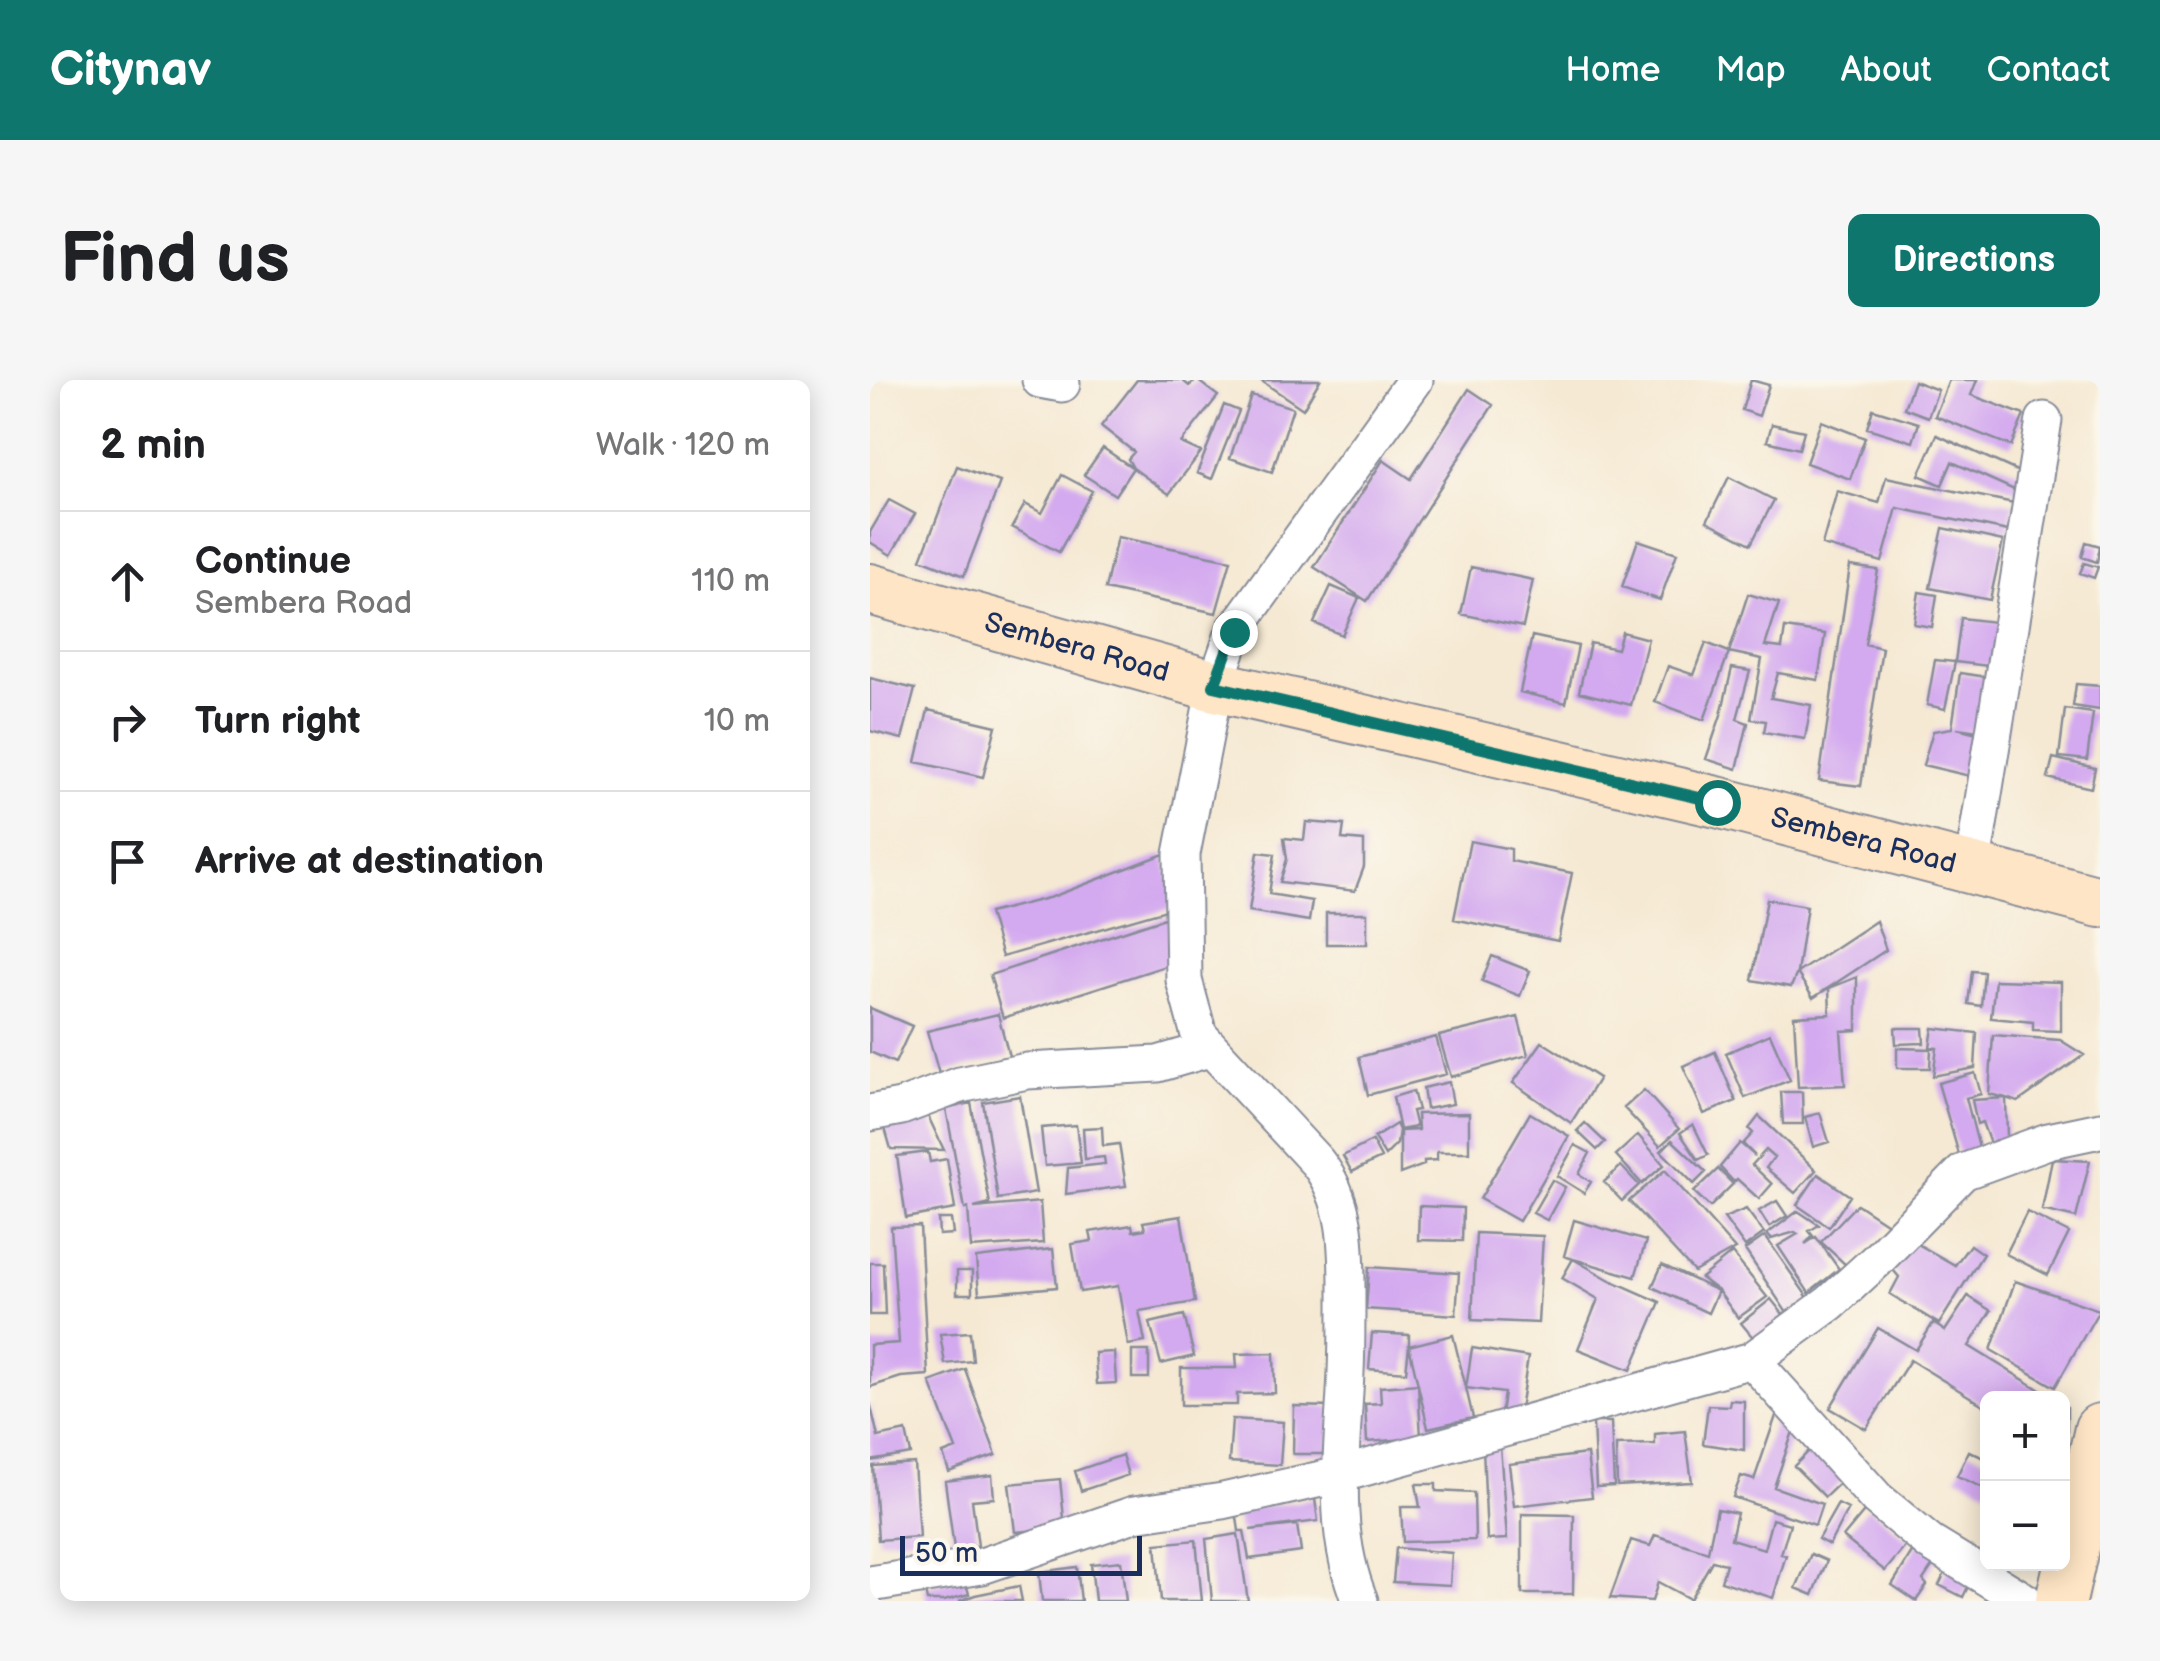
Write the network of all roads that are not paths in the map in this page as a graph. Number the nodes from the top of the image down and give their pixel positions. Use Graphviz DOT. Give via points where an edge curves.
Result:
graph roads {
  1 [pos="1415,380"];
  2 [pos="2044,420"];
  3 [pos="870,589"];
  4 [pos="1214,686"];
  5 [pos="1972,869"];
  6 [pos="2100,902"];
  7 [pos="1209,1049"];
  8 [pos="870,1113"];
  9 [pos="2100,1130"];
  10 [pos="1752,1360"];
  11 [pos="2100,1428"];
  12 [pos="1339,1475"];
  13 [pos="870,1584"];
  14 [pos="1360,1601"];
  15 [pos="2026,1601"];
  16 [pos="2060,1601"];
  1 -- 4 [label="street" via="1234,632"];
  2 -- 5 [label="street"];
  3 -- 4 [label="street, Sembera Road"];
  4 -- 5 [label="street, Sembera Road" via="1717,802"];
  4 -- 7 [label="street" via="1180,886 1184,980 1191,1014"];
  5 -- 6 [label="street, Sembera Road"];
  7 -- 8 [label="street" via="1158,1064 1027,1071"];
  7 -- 12 [label="street" via="1317,1162 1340,1203 1347,1249"];
  9 -- 10 [label="street" via="1963,1172 1876,1262"];
  10 -- 12 [label="street"];
  10 -- 15 [label="street" via="1877,1499 1930,1543"];
  11 -- 16 [label="street"];
  12 -- 13 [label="street" via="1134,1514 982,1566"];
  12 -- 14 [label="street" via="1345,1556"];
}
